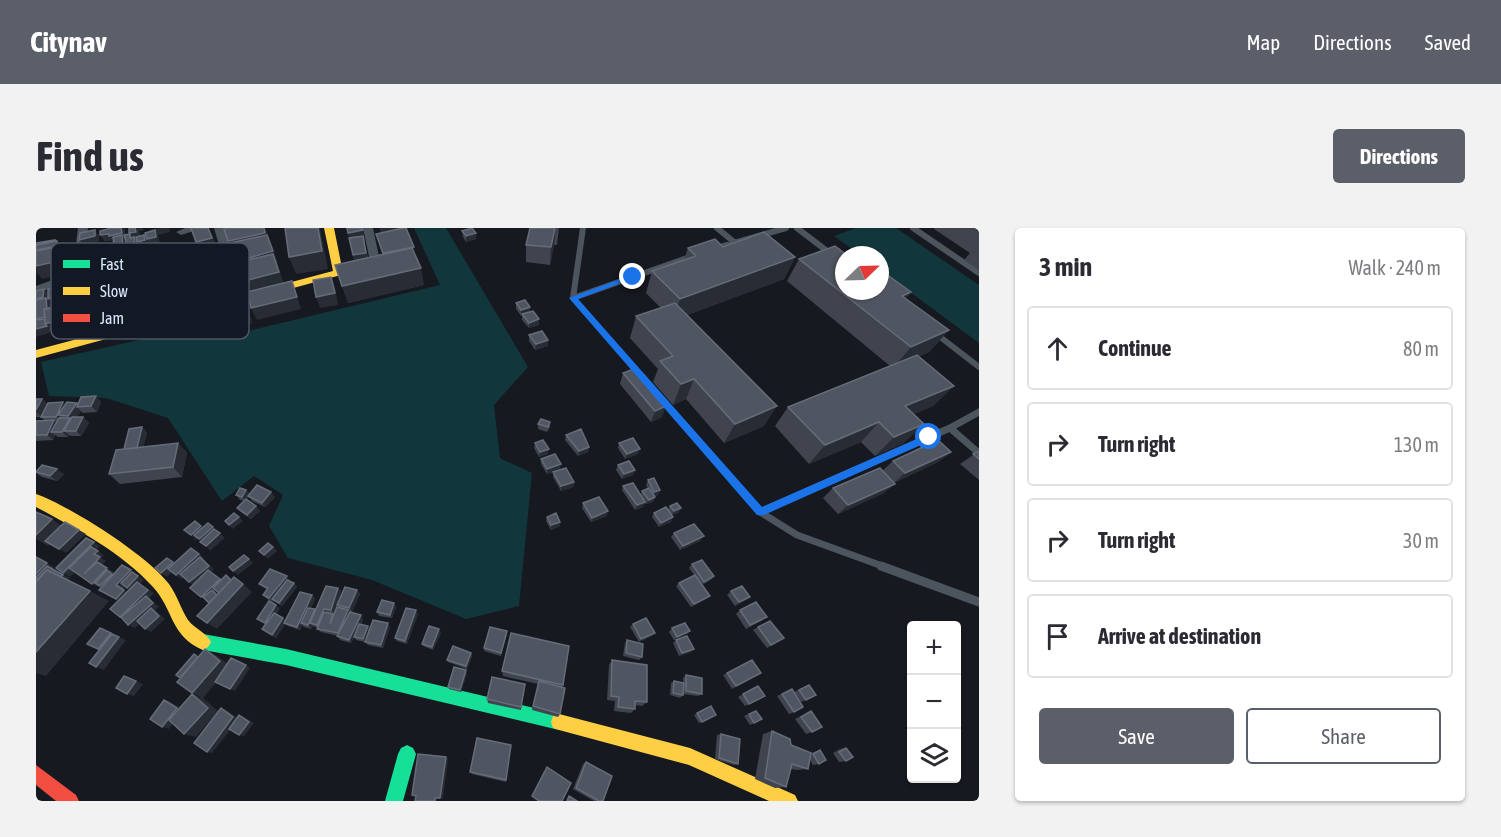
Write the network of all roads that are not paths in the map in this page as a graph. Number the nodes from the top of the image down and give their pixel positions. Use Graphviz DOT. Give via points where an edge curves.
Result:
graph roads {
  1 [pos="83,228"];
  2 [pos="198,228"];
  3 [pos="219,228"];
  4 [pos="329,228"];
  5 [pos="368,228"];
  6 [pos="583,228"];
  7 [pos="717,228"];
  8 [pos="786,228"];
  9 [pos="797,228"];
  10 [pos="913,228"];
  11 [pos="181,231"];
  12 [pos="734,242"];
  13 [pos="81,243"];
  14 [pos="224,243"];
  15 [pos="835,257"];
  16 [pos="338,273"];
  17 [pos="979,273"];
  18 [pos="51,284"];
  19 [pos="36,290"];
  20 [pos="249,297"];
  21 [pos="573,298"];
  22 [pos="925,325"];
  23 [pos="92,339"];
  24 [pos="36,354"];
  25 [pos="979,366"];
  26 [pos="979,412"];
  27 [pos="950,428"];
  28 [pos="979,453"];
  29 [pos="36,500"];
  30 [pos="760,512"];
  31 [pos="979,602"];
  32 [pos="407,754"];
  33 [pos="36,774"];
  34 [pos="70,801"];
  35 [pos="394,801"];
  36 [pos="789,801"];
  1 -- 13 [label="street"];
  2 -- 11 [label="street"];
  3 -- 14 [label="street"];
  4 -- 16 [label="street"];
  5 -- 16 [label="street" via="375,261 372,266"];
  6 -- 21 [label="lane"];
  7 -- 12 [label="lane"];
  8 -- 12 [label="lane"];
  9 -- 15 [label="lane"];
  10 -- 17 [label="lane"];
  12 -- 21 [label="lane"];
  16 -- 20 [label="street"];
  18 -- 19 [label="street"];
  21 -- 30 [label="lane"];
  22 -- 25 [label="lane"];
  23 -- 24 [label="street"];
  26 -- 27 [label="lane"];
  27 -- 28 [label="lane"];
  27 -- 30 [label="lane"];
  29 -- 36 [label="street" via="98,534 159,583 188,634 202,642 286,657 621,737 690,757"];
  30 -- 31 [label="lane" via="797,535"];
  32 -- 35 [label="street"];
  33 -- 34 [label="street"];
}
